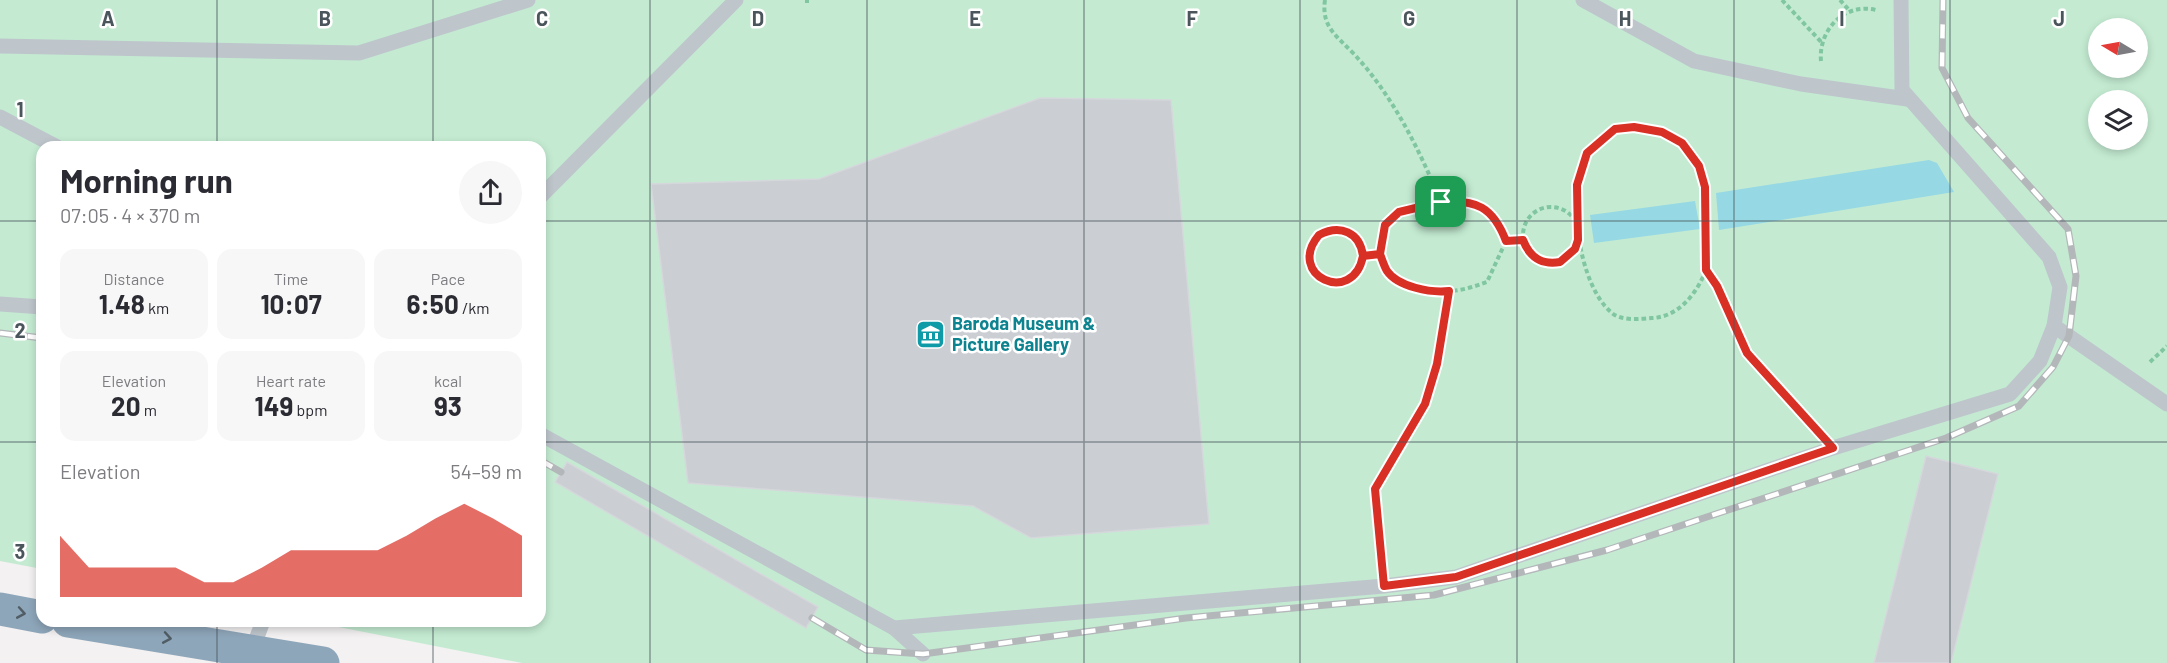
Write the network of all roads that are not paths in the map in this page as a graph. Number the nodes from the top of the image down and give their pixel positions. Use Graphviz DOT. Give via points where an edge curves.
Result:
graph roads {
  1 [pos="528,0"];
  2 [pos="736,0"];
  3 [pos="1583,0"];
  4 [pos="1901,0"];
  5 [pos="0,45"];
  6 [pos="1907,99"];
  7 [pos="0,117"];
  8 [pos="46,141"];
  9 [pos="546,191"];
  10 [pos="0,304"];
  11 [pos="36,307"];
  12 [pos="2054,326"];
  13 [pos="2167,404"];
  14 [pos="546,437"];
  15 [pos="0,609"];
  16 [pos="36,616"];
  17 [pos="102,627"];
  18 [pos="261,627"];
  19 [pos="894,628"];
  20 [pos="251,653"];
  21 [pos="923,654"];
  22 [pos="323,663"];
  1 -- 5 [label="lane" via="359,54"];
  2 -- 9 [label="lane"];
  3 -- 6 [label="lane" via="1694,61 1822,87"];
  4 -- 6 [label="lane" via="1902,90"];
  6 -- 12 [label="lane" via="2049,257 2060,286"];
  7 -- 8 [label="lane"];
  10 -- 11 [label="lane"];
  12 -- 13 [label="lane"];
  12 -- 19 [label="lane" via="2040,361 2010,394 1833,448 1456,577"];
  14 -- 19 [label="lane"];
  15 -- 16 [label="highway, one-way"];
  17 -- 20 [label="highway, one-way"];
  18 -- 20 [label="lane"];
  19 -- 21 [label="lane"];
  20 -- 22 [label="highway"];
}
